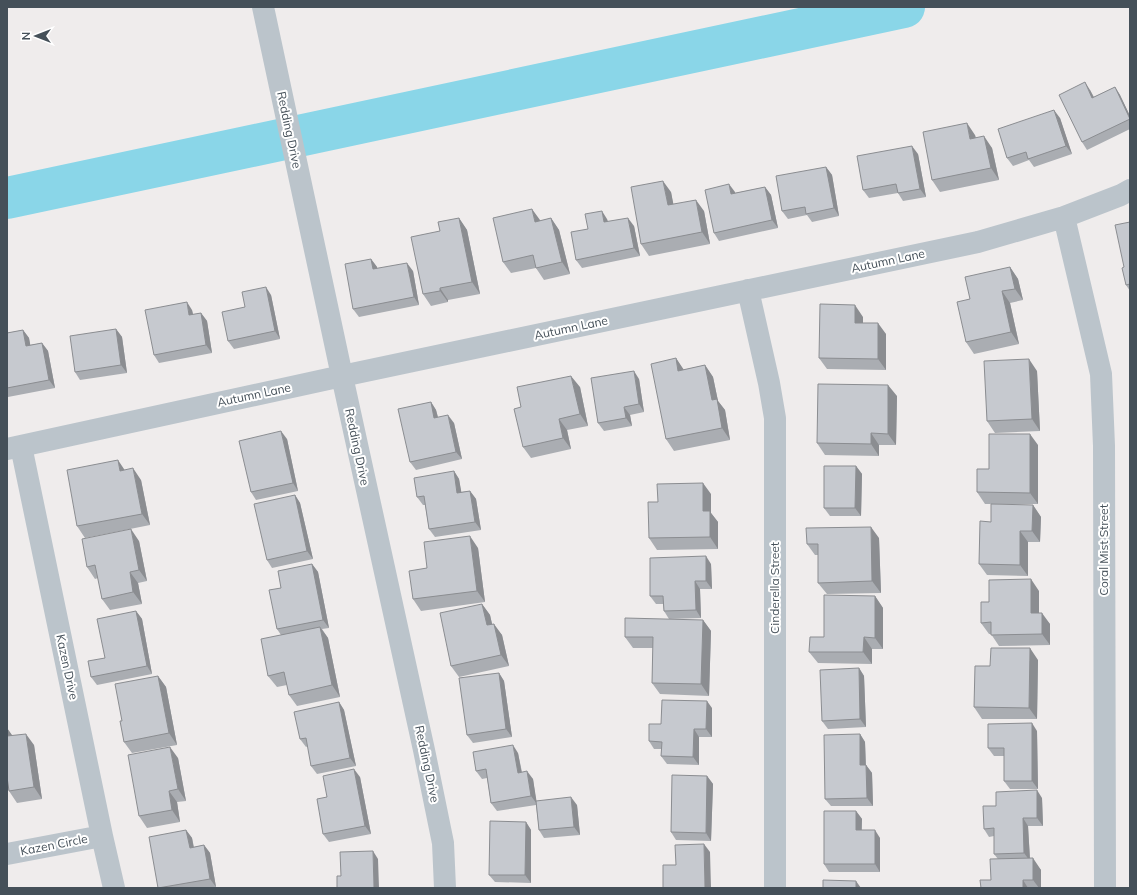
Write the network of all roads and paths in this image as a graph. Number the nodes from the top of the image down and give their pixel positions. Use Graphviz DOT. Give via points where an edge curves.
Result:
graph roads {
  1 [pos="263,7"];
  2 [pos="1130,190"];
  3 [pos="1064,217"];
  4 [pos="748,290"];
  5 [pos="342,376"];
  6 [pos="14,448"];
  7 [pos="102,836"];
  8 [pos="7,854"];
  9 [pos="114,888"];
  10 [pos="445,888"];
  11 [pos="775,888"];
  12 [pos="1104,888"];
  1 -- 5 [label="street, Redding Drive"];
  2 -- 3 [label="street, Autumn Lane"];
  3 -- 4 [label="street, Autumn Lane" via="978,242"];
  3 -- 12 [label="street, Coral Mist Street" via="1101,374 1104,446"];
  4 -- 5 [label="street, Autumn Lane"];
  4 -- 11 [label="street, Cinderella Street" via="775,418"];
  5 -- 6 [label="street, Autumn Lane"];
  5 -- 10 [label="street, Redding Drive" via="442,836"];
  6 -- 7 [label="street, Kazen Drive"];
  7 -- 8 [label="street, Kazen Circle"];
  7 -- 9 [label="street, Kazen Drive"];
}
